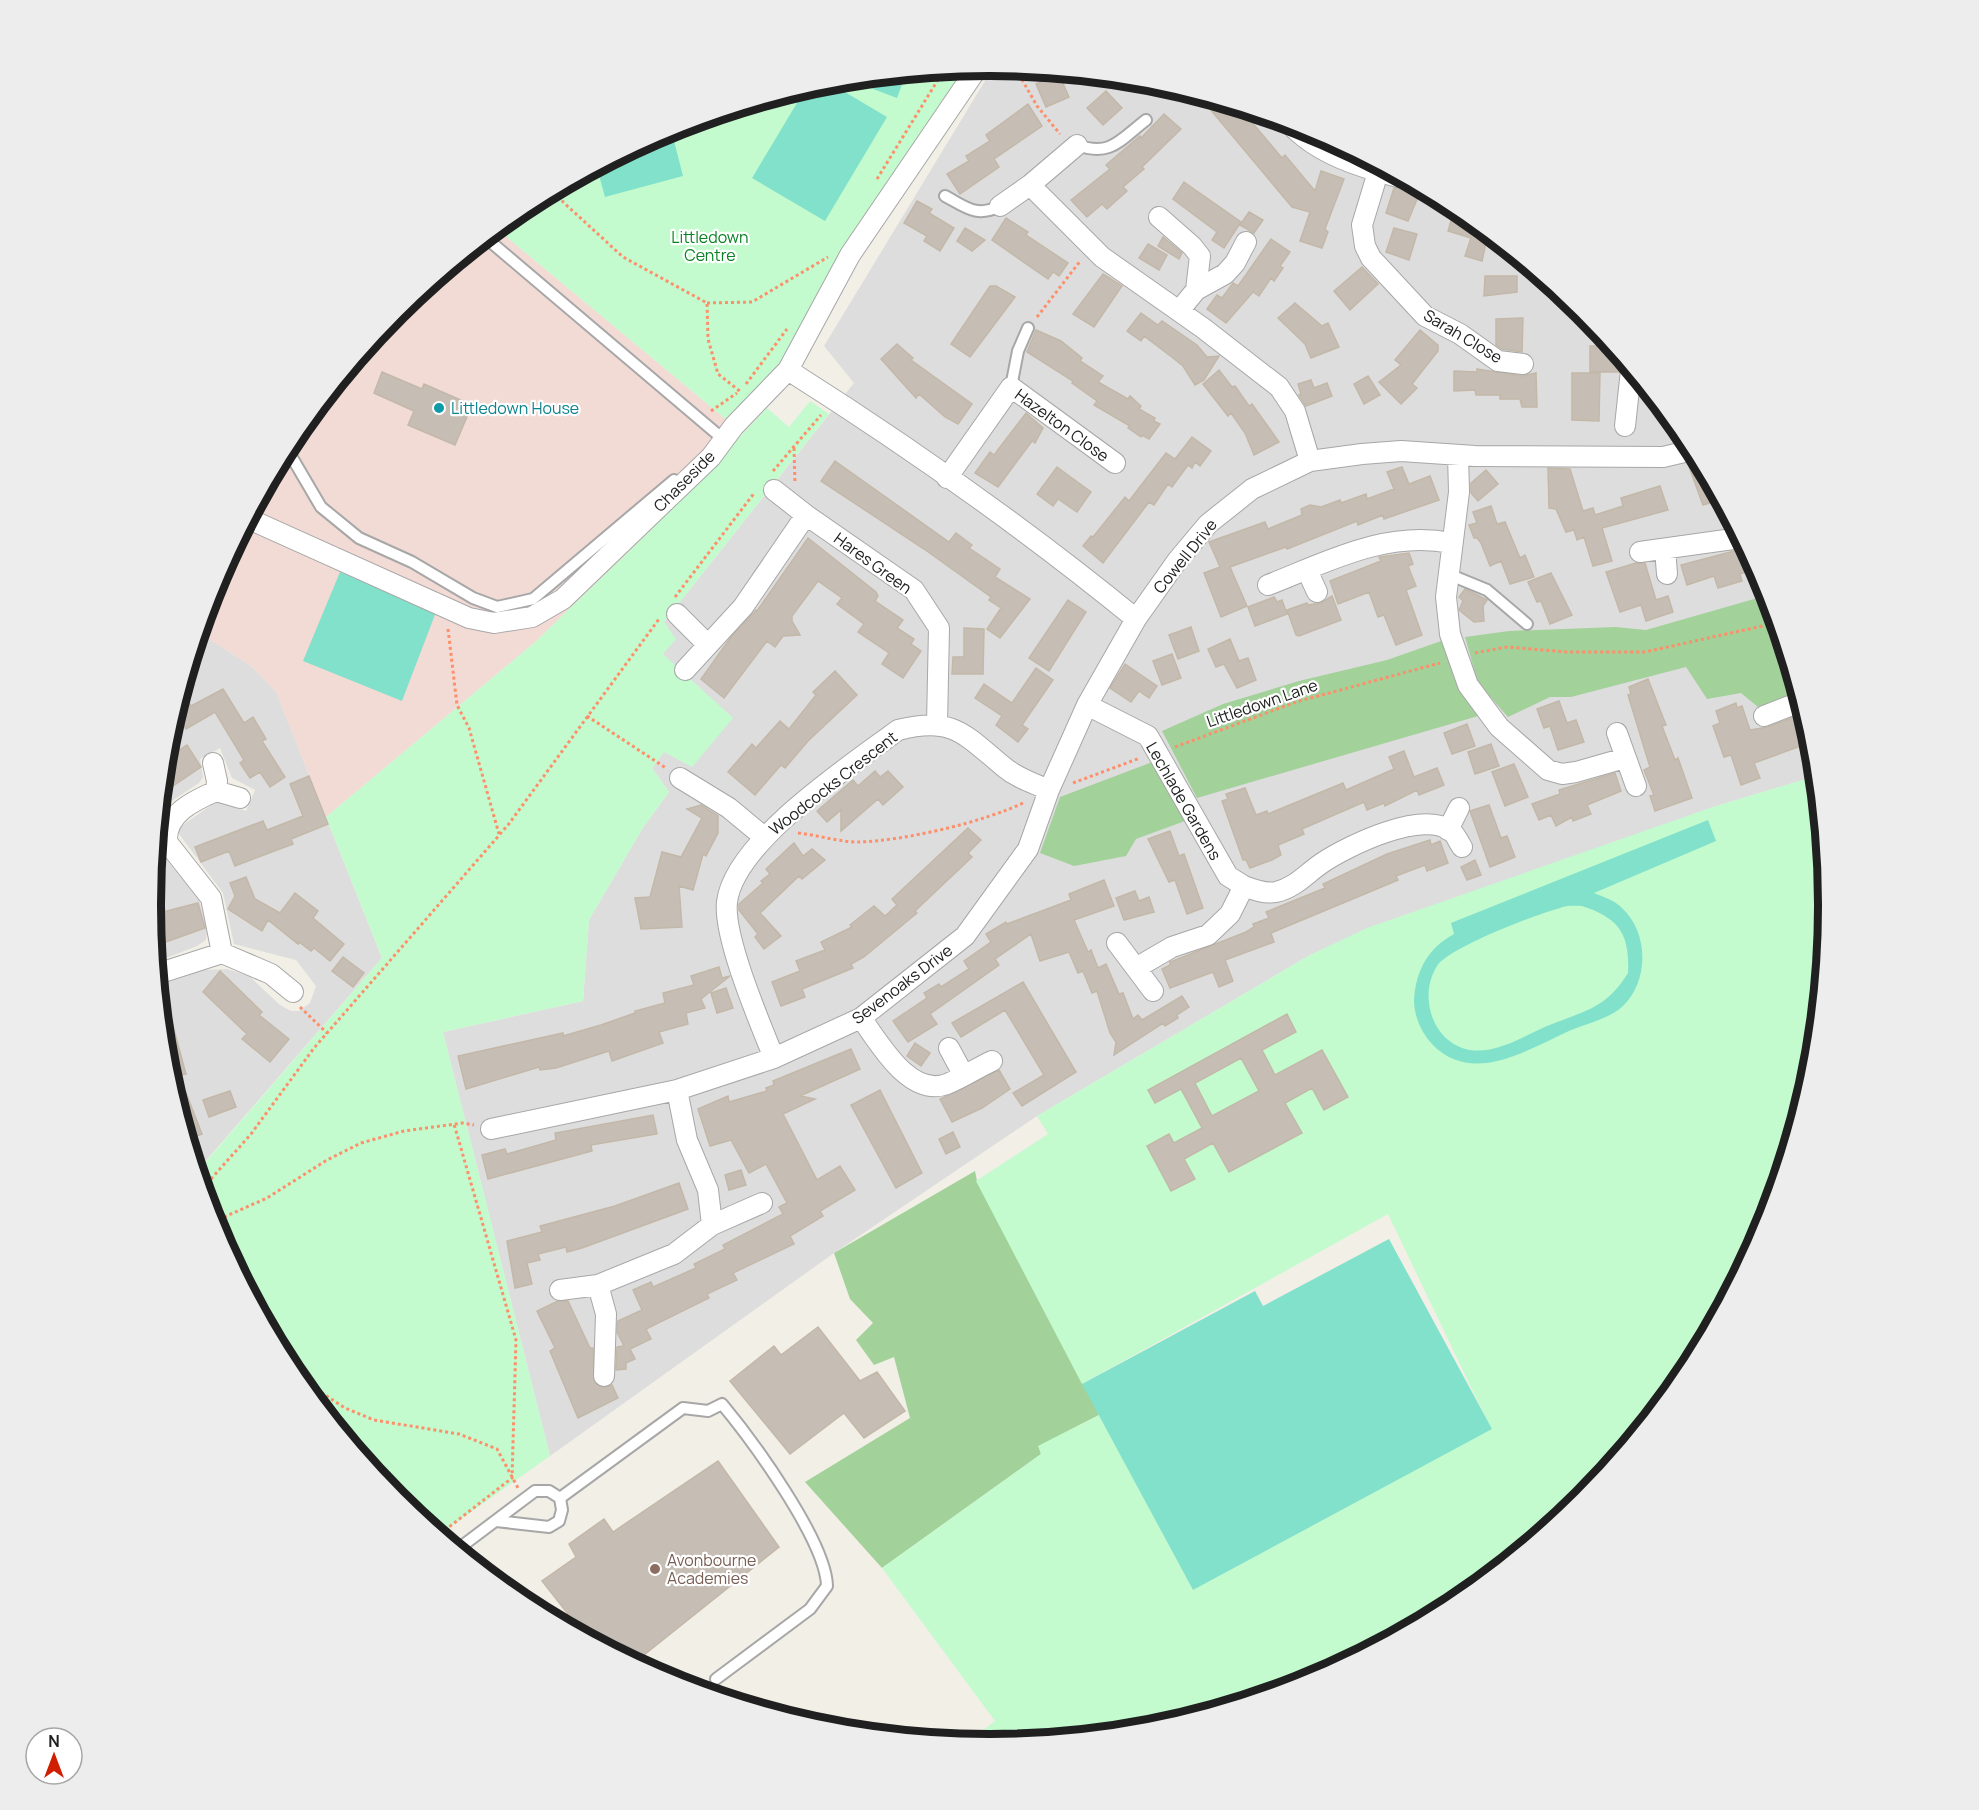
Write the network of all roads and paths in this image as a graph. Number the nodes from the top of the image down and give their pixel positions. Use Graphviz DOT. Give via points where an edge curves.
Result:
graph roads {
  1 [pos="971,77"];
  2 [pos="1021,77"];
  3 [pos="939,78"];
  4 [pos="1146,120"];
  5 [pos="1317,144"];
  6 [pos="1075,147"];
  7 [pos="1368,168"];
  8 [pos="1378,173"];
  9 [pos="1030,185"];
  10 [pos="873,186"];
  11 [pos="561,196"];
  12 [pos="945,196"];
  13 [pos="1000,206"];
  14 [pos="1159,218"];
  15 [pos="1246,242"];
  16 [pos="492,243"];
  17 [pos="1091,246"];
  18 [pos="828,262"];
  19 [pos="1196,290"];
  20 [pos="707,303"];
  21 [pos="1179,311"];
  22 [pos="789,326"];
  23 [pos="1029,328"];
  24 [pos="1523,364"];
  25 [pos="788,370"];
  26 [pos="1630,380"];
  27 [pos="1011,387"];
  28 [pos="740,391"];
  29 [pos="834,399"];
  30 [pos="757,404"];
  31 [pos="699,419"];
  32 [pos="1625,426"];
  33 [pos="723,439"];
  34 [pos="794,446"];
  35 [pos="1683,452"];
  36 [pos="1458,455"];
  37 [pos="292,459"];
  38 [pos="1310,461"];
  39 [pos="1115,463"];
  40 [pos="947,478"];
  41 [pos="767,485"];
  42 [pos="801,511"];
  43 [pos="255,522"];
  44 [pos="1733,539"];
  45 [pos="1451,543"];
  46 [pos="1665,549"];
  47 [pos="1640,552"];
  48 [pos="1307,570"];
  49 [pos="1448,574"];
  50 [pos="1667,574"];
  51 [pos="1268,585"];
  52 [pos="1317,592"];
  53 [pos="445,607"];
  54 [pos="669,612"];
  55 [pos="1136,619"];
  56 [pos="1527,624"];
  57 [pos="1769,625"];
  58 [pos="708,645"];
  59 [pos="1459,658"];
  60 [pos="685,670"];
  61 [pos="1087,705"];
  62 [pos="1793,705"];
  63 [pos="586,716"];
  64 [pos="1764,716"];
  65 [pos="937,724"];
  66 [pos="1617,733"];
  67 [pos="1157,752"];
  68 [pos="1625,758"];
  69 [pos="213,763"];
  70 [pos="680,778"];
  71 [pos="1636,786"];
  72 [pos="1049,790"];
  73 [pos="216,791"];
  74 [pos="240,798"];
  75 [pos="1459,808"];
  76 [pos="165,830"];
  77 [pos="1448,830"];
  78 [pos="500,835"];
  79 [pos="764,837"];
  80 [pos="164,838"];
  81 [pos="1462,847"];
  82 [pos="1245,886"];
  83 [pos="1117,943"];
  84 [pos="222,953"];
  85 [pos="1136,968"];
  86 [pos="164,972"];
  87 [pos="1153,991"];
  88 [pos="293,992"];
  89 [pos="861,1018"];
  90 [pos="327,1033"];
  91 [pos="949,1048"];
  92 [pos="774,1058"];
  93 [pos="992,1061"];
  94 [pos="963,1074"];
  95 [pos="677,1090"];
  96 [pos="454,1124"];
  97 [pos="491,1129"];
  98 [pos="209,1181"];
  99 [pos="762,1203"];
  100 [pos="222,1218"];
  101 [pos="712,1226"];
  102 [pos="598,1285"];
  103 [pos="560,1290"];
  104 [pos="604,1376"];
  105 [pos="320,1391"];
  106 [pos="512,1478"];
  107 [pos="560,1498"];
  108 [pos="524,1500"];
  109 [pos="496,1521"];
  110 [pos="445,1530"];
  111 [pos="464,1545"];
  112 [pos="716,1679"];
  1 -- 25 [label="street, Chaseside" via="850,255"];
  2 -- 6 [label="path" via="1037,106"];
  3 -- 10 [label="path"];
  4 -- 6 [label="lane" via="1106,150"];
  5 -- 7 [label="street" via="1328,153"];
  6 -- 9 [label="street"];
  8 -- 24 [label="street, Sarah Close" via="1362,225 1371,258 1425,316 1460,334 1498,361"];
  9 -- 13 [label="street"];
  9 -- 17 [label="street"];
  11 -- 20 [label="path" via="623,257"];
  12 -- 13 [label="lane" via="976,212"];
  14 -- 19 [label="street" via="1200,256"];
  15 -- 19 [label="street" via="1225,274"];
  16 -- 31 [label="lane"];
  17 -- 21 [label="street"];
  17 -- 23 [label="path"];
  18 -- 20 [label="path" via="834,253 752,302"];
  19 -- 21 [label="street"];
  20 -- 28 [label="path" via="708,339 718,374"];
  21 -- 38 [label="street" via="1285,394"];
  22 -- 28 [label="path"];
  23 -- 27 [label="lane" via="1018,351"];
  25 -- 29 [label="street"];
  25 -- 30 [label="street, Chaseside"];
  26 -- 32 [label="street"];
  27 -- 39 [label="street, Hazelton Close"];
  27 -- 40 [label="street, Hazelton Close"];
  28 -- 30 [label="path"];
  28 -- 31 [label="path"];
  29 -- 34 [label="path"];
  29 -- 40 [label="street"];
  30 -- 33 [label="street, Chaseside"];
  31 -- 33 [label="lane"];
  33 -- 37 [label="lane" via="706,448 533,599 497,607 359,538 321,507"];
  33 -- 53 [label="street, Chaseside" via="711,457 563,599 532,617 494,623 469,618"];
  34 -- 41 [label="path"];
  34 -- 42 [label="path"];
  35 -- 36 [label="street, Cowell Drive" via="1663,457"];
  36 -- 38 [label="street, Cowell Drive" via="1401,451"];
  36 -- 45 [label="street" via="1459,492"];
  38 -- 55 [label="street, Cowell Drive" via="1252,489 1208,524"];
  40 -- 55 [label="street" via="1066,561"];
  41 -- 42 [label="street, Hares Green"];
  41 -- 54 [label="path"];
  42 -- 58 [label="street" via="743,607"];
  42 -- 65 [label="street, Hares Green" via="914,590 939,628"];
  43 -- 53 [label="street, Chaseside"];
  44 -- 46 [label="street"];
  45 -- 48 [label="street" via="1413,538 1374,545"];
  45 -- 49 [label="street"];
  46 -- 47 [label="street"];
  46 -- 50 [label="street"];
  48 -- 51 [label="street"];
  48 -- 52 [label="street"];
  49 -- 56 [label="lane" via="1487,590"];
  49 -- 59 [label="street" via="1450,634"];
  53 -- 78 [label="path" via="457,705 469,728"];
  54 -- 58 [label="street"];
  54 -- 63 [label="path"];
  55 -- 61 [label="street, Sevenoaks Drive"];
  57 -- 59 [label="path, Littledown Lane" via="1645,652 1507,647"];
  58 -- 60 [label="street"];
  59 -- 67 [label="path, Littledown Lane" via="1296,702"];
  59 -- 68 [label="street" via="1468,685 1483,708 1515,743 1548,770 1576,772"];
  61 -- 67 [label="street, Lechlade Gardens" via="1148,736"];
  61 -- 72 [label="street, Sevenoaks Drive"];
  62 -- 64 [label="street"];
  63 -- 70 [label="path"];
  63 -- 78 [label="path"];
  65 -- 72 [label="street" via="978,742 1017,776"];
  65 -- 79 [label="street, Woodcocks Crescent" via="898,730"];
  66 -- 68 [label="street"];
  67 -- 72 [label="path, Littledown Lane"];
  67 -- 82 [label="street, Lechlade Gardens" via="1228,876"];
  68 -- 71 [label="street"];
  69 -- 73 [label="street" via="218,781"];
  70 -- 79 [label="street" via="729,808"];
  72 -- 79 [label="path, Littledown Lane" via="1009,810 895,839 856,842 798,832"];
  72 -- 89 [label="street, Sevenoaks Drive" via="1028,849 965,936"];
  73 -- 74 [label="street"];
  73 -- 76 [label="street" via="176,814"];
  75 -- 77 [label="street"];
  77 -- 81 [label="street"];
  77 -- 82 [label="street, Lechlade Gardens" via="1406,826 1354,845 1274,893"];
  78 -- 90 [label="path"];
  79 -- 92 [label="street, Woodcocks Crescent" via="739,870 727,902 751,1000"];
  80 -- 84 [label="street" via="212,898"];
  82 -- 85 [label="street" via="1230,914 1208,935 1172,947"];
  83 -- 85 [label="street"];
  84 -- 86 [label="street"];
  84 -- 88 [label="street" via="271,974"];
  85 -- 87 [label="street"];
  88 -- 90 [label="path" via="302,1011"];
  89 -- 92 [label="street, Sevenoaks Drive"];
  89 -- 94 [label="street" via="915,1081 934,1087"];
  90 -- 98 [label="path" via="251,1134"];
  91 -- 94 [label="street"];
  92 -- 95 [label="street, Sevenoaks Drive"];
  93 -- 94 [label="street"];
  95 -- 97 [label="street, Sevenoaks Drive"];
  95 -- 101 [label="street" via="687,1140 708,1190"];
  96 -- 97 [label="path"];
  96 -- 100 [label="path" via="404,1131 361,1143 267,1198"];
  96 -- 106 [label="path" via="516,1340"];
  99 -- 101 [label="street"];
  101 -- 102 [label="street" via="674,1254"];
  102 -- 103 [label="street"];
  102 -- 104 [label="street" via="606,1314"];
  105 -- 106 [label="path" via="374,1420 459,1434 497,1449"];
  106 -- 108 [label="path"];
  106 -- 110 [label="path"];
  107 -- 108 [label="lane" via="549,1491 535,1491"];
  107 -- 109 [label="lane" via="559,1521 549,1527"];
  107 -- 112 [label="lane" via="683,1408 708,1410 722,1404 736,1420 798,1513 822,1560 827,1586 810,1609"];
  108 -- 109 [label="lane"];
  109 -- 111 [label="lane"];
}
